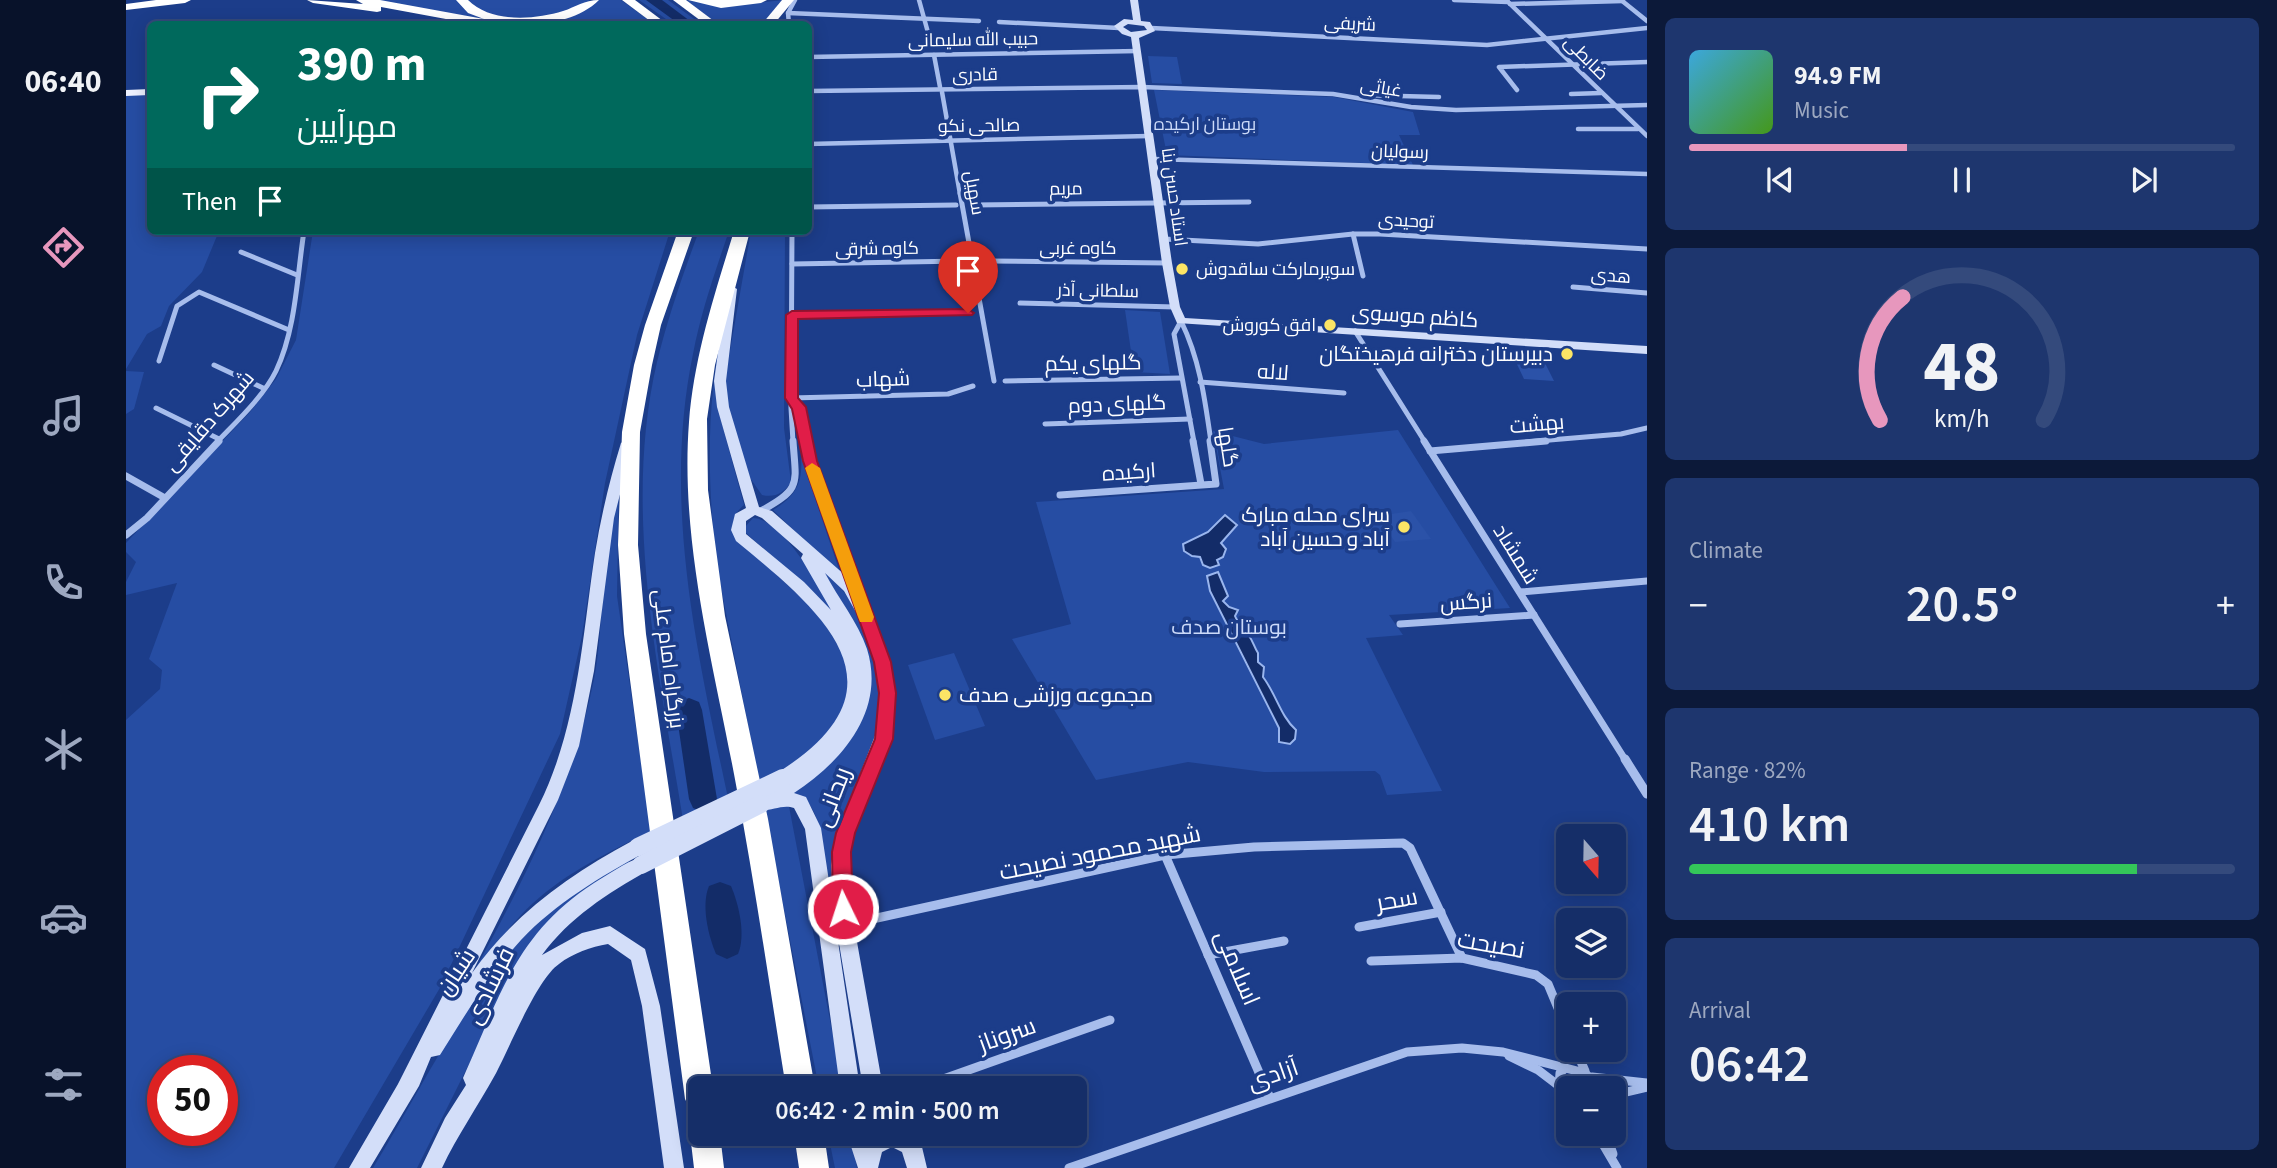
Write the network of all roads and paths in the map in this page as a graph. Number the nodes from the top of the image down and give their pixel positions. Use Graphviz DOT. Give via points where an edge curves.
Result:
graph roads {
  1 [pos="144,0"];
  2 [pos="185,0"];
  3 [pos="313,0"];
  4 [pos="362,0"];
  5 [pos="462,0"];
  6 [pos="593,0"];
  7 [pos="628,0"];
  8 [pos="679,0"];
  9 [pos="694,0"];
  10 [pos="761,0"];
  11 [pos="795,0"];
  12 [pos="919,0"];
  13 [pos="1134,0"];
  14 [pos="1454,0"];
  15 [pos="1622,1"];
  16 [pos="1507,2"];
  17 [pos="126,5"];
  18 [pos="785,7"];
  19 [pos="926,19"];
  20 [pos="429,21"];
  21 [pos="482,21"];
  22 [pos="657,21"];
  23 [pos="708,21"];
  24 [pos="771,21"];
  25 [pos="979,21"];
  26 [pos="1137,21"];
  27 [pos="1647,21"];
  28 [pos="999,22"];
  29 [pos="1119,28"];
  30 [pos="1152,28"];
  31 [pos="1647,28"];
  32 [pos="1135,35"];
  33 [pos="1548,39"];
  34 [pos="932,47"];
  35 [pos="1138,51"];
  36 [pos="933,55"];
  37 [pos="812,57"];
  38 [pos="1647,62"];
  39 [pos="1575,66"];
  40 [pos="1142,87"];
  41 [pos="1517,90"];
  42 [pos="812,92"];
  43 [pos="1601,93"];
  44 [pos="147,94"];
  45 [pos="1332,94"];
  46 [pos="1571,94"];
  47 [pos="126,95"];
  48 [pos="1439,97"];
  49 [pos="1647,105"];
  50 [pos="1615,107"];
  51 [pos="1578,129"];
  52 [pos="1639,129"];
  53 [pos="1149,136"];
  54 [pos="1647,136"];
  55 [pos="950,140"];
  56 [pos="812,144"];
  57 [pos="1153,159"];
  58 [pos="1647,174"];
  59 [pos="1158,202"];
  60 [pos="1249,202"];
  61 [pos="956,205"];
  62 [pos="974,205"];
  63 [pos="812,208"];
  64 [pos="1353,234"];
  65 [pos="303,235"];
  66 [pos="685,235"];
  67 [pos="741,235"];
  68 [pos="792,235"];
  69 [pos="1164,239"];
  70 [pos="1647,249"];
  71 [pos="241,252"];
  72 [pos="735,255"];
  73 [pos="963,261"];
  74 [pos="989,261"];
  75 [pos="1167,262"];
  76 [pos="792,264"];
  77 [pos="297,275"];
  78 [pos="1363,276"];
  79 [pos="1573,288"];
  80 [pos="1647,293"];
  81 [pos="1020,303"];
  82 [pos="1175,307"];
  83 [pos="968,313"];
  84 [pos="792,315"];
  85 [pos="1181,321"];
  86 [pos="289,330"];
  87 [pos="1355,331"];
  88 [pos="1647,351"];
  89 [pos="159,361"];
  90 [pos="214,365"];
  91 [pos="1181,377"];
  92 [pos="994,381"];
  93 [pos="1005,381"];
  94 [pos="1200,382"];
  95 [pos="973,386"];
  96 [pos="263,388"];
  97 [pos="1344,393"];
  98 [pos="791,398"];
  99 [pos="156,408"];
  100 [pos="1190,419"];
  101 [pos="1045,424"];
  102 [pos="1647,428"];
  103 [pos="631,432"];
  104 [pos="219,439"];
  105 [pos="1430,451"];
  106 [pos="126,476"];
  107 [pos="1201,484"];
  108 [pos="1060,495"];
  109 [pos="164,498"];
  110 [pos="757,510"];
  111 [pos="126,535"];
  112 [pos="800,545"];
  113 [pos="1647,581"];
  114 [pos="1520,592"];
  115 [pos="864,612"];
  116 [pos="1534,615"];
  117 [pos="1400,624"];
  118 [pos="1647,794"];
  119 [pos="761,804"];
  120 [pos="1166,855"];
  121 [pos="640,856"];
  122 [pos="1441,912"];
  123 [pos="845,925"];
  124 [pos="1359,927"];
  125 [pos="1284,941"];
  126 [pos="1208,955"];
  127 [pos="1462,958"];
  128 [pos="1371,961"];
  129 [pos="1556,1003"];
  130 [pos="1110,1020"];
  131 [pos="1496,1050"];
  132 [pos="1582,1062"];
  133 [pos="1564,1069"];
  134 [pos="1588,1074"];
  135 [pos="697,1076"];
  136 [pos="799,1076"];
  137 [pos="848,1076"];
  138 [pos="871,1076"];
  139 [pos="952,1076"];
  140 [pos="1560,1076"];
  141 [pos="1556,1084"];
  142 [pos="1647,1085"];
  143 [pos="407,1086"];
  144 [pos="1626,1091"];
  145 [pos="1270,1098"];
  146 [pos="449,1131"];
  147 [pos="706,1146"];
  148 [pos="811,1146"];
  149 [pos="861,1146"];
  150 [pos="874,1146"];
  151 [pos="910,1146"];
  152 [pos="1604,1146"];
  153 [pos="1610,1146"];
  154 [pos="868,1166"];
  155 [pos="918,1167"];
  156 [pos="359,1168"];
  157 [pos="431,1168"];
  158 [pos="674,1168"];
  159 [pos="709,1168"];
  160 [pos="814,1168"];
  161 [pos="1069,1168"];
  162 [pos="1618,1168"];
  1 -- 17 [label="highway"];
  2 -- 17 [label="highway"];
  3 -- 20 [label="highway"];
  4 -- 21 [label="highway"];
  5 -- 6 [label="highway" via="481,13 535,20 577,11"];
  7 -- 22 [label="highway"];
  8 -- 23 [label="highway"];
  9 -- 10 [label="highway" via="733,5"];
  11 -- 18 [label="street"];
  12 -- 19 [label="street"];
  13 -- 26 [label="main road"];
  14 -- 16 [label="street"];
  15 -- 16 [label="street"];
  15 -- 27 [label="street"];
  16 -- 33 [label="street, ضابطی"];
  18 -- 19 [label="street"];
  18 -- 24 [label="highway"];
  19 -- 25 [label="street"];
  19 -- 34 [label="street"];
  26 -- 29 [label="main road" via="1122,22"];
  26 -- 30 [label="main road"];
  28 -- 29 [label="street"];
  29 -- 32 [label="main road"];
  30 -- 32 [label="main road"];
  30 -- 33 [label="street, شریفی" via="1477,45"];
  31 -- 33 [label="street, شریفی"];
  32 -- 35 [label="main road, استاد حسن بنا"];
  33 -- 39 [label="street, ضابطی"];
  35 -- 36 [label="street, حبیب الله سلیمانی"];
  35 -- 40 [label="main road, استاد حسن بنا"];
  36 -- 37 [label="street, حبیب الله سلیمانی"];
  36 -- 55 [label="street, سهیل"];
  38 -- 39 [label="street"];
  39 -- 41 [label="street" via="1499,67"];
  39 -- 43 [label="street, ضابطی"];
  40 -- 42 [label="street, قادری"];
  40 -- 45 [label="street, غیاثی"];
  40 -- 53 [label="main road, استاد حسن بنا"];
  43 -- 46 [label="street"];
  43 -- 50 [label="street, ضابطی"];
  44 -- 47 [label="main road"];
  45 -- 48 [label="street"];
  45 -- 50 [label="street, غیاثی" via="1456,110"];
  49 -- 50 [label="street, غیاثی"];
  50 -- 52 [label="street, ضابطی"];
  51 -- 52 [label="street"];
  52 -- 54 [label="street, ضابطی"];
  53 -- 55 [label="street, صالحی نکو"];
  53 -- 57 [label="main road, استاد حسن بنا"];
  55 -- 56 [label="street, صالحی نکو"];
  55 -- 92 [label="street, سهیل"];
  57 -- 58 [label="street, رسولیان"];
  57 -- 59 [label="main road, استاد حسن بنا"];
  59 -- 60 [label="street"];
  59 -- 62 [label="street, مریم"];
  59 -- 69 [label="main road, استاد حسن بنا"];
  61 -- 63 [label="street"];
  64 -- 69 [label="street, توحیدی" via="1258,244"];
  64 -- 70 [label="street, توحیدی"];
  64 -- 78 [label="street"];
  65 -- 77 [label="street, شهرک دقایقی"];
  66 -- 103 [label="highway, بزرگراه امام علی" via="653,325"];
  67 -- 72 [label="highway"];
  68 -- 76 [label="street, ریحانی"];
  69 -- 75 [label="main road, استاد حسن بنا"];
  71 -- 77 [label="street"];
  72 -- 110 [label="main road" via="720,381 726,426"];
  72 -- 136 [label="highway" via="702,384 697,447 703,556 748,779"];
  73 -- 76 [label="street, کاوه شرقی"];
  74 -- 75 [label="street, کاوه غربی"];
  75 -- 82 [label="main road, استاد حسن بنا"];
  76 -- 84 [label="street, ریحانی"];
  77 -- 86 [label="street, شهرک دقایقی"];
  79 -- 80 [label="street, هدی"];
  81 -- 82 [label="street, سلطانی آذر"];
  82 -- 85 [label="main road, استاد حسن بنا"];
  83 -- 84 [label="street"];
  84 -- 98 [label="street, ریحانی"];
  85 -- 87 [label="main road, کاظم موسوی"];
  85 -- 91 [label="street, گلها" via="1174,334"];
  85 -- 94 [label="street, گلها" via="1191,337"];
  86 -- 89 [label="street" via="199,292 177,306"];
  86 -- 96 [label="street, شهرک دقایقی" via="276,370"];
  87 -- 88 [label="main road, کاظم موسوی"];
  87 -- 105 [label="street, شمشاد"];
  90 -- 96 [label="street"];
  91 -- 93 [label="street, گلهای یکم"];
  91 -- 100 [label="street, گلها"];
  94 -- 97 [label="street, لاله"];
  94 -- 107 [label="street, گلها" via="1216,484"];
  95 -- 98 [label="street, شهاب" via="948,394"];
  96 -- 104 [label="street, شهرک دقایقی"];
  98 -- 110 [label="street, ریحانی" via="796,482 787,496"];
  98 -- 115 [label="street, ریحانی" via="799,407 810,461"];
  99 -- 104 [label="street"];
  100 -- 101 [label="street, گلهای دوم"];
  100 -- 107 [label="street, گلها"];
  102 -- 105 [label="street, بهشت"];
  103 -- 135 [label="highway, بزرگراه امام علی" via="628,545 635,634"];
  103 -- 143 [label="main road" via="614,479 599,562 587,679 570,748 547,804"];
  104 -- 109 [label="street, شهرک دقایقی"];
  105 -- 114 [label="street, شمشاد"];
  106 -- 109 [label="street"];
  107 -- 108 [label="street, ارکیده"];
  109 -- 111 [label="street, شهرک دقایقی"];
  110 -- 112 [label="main road, ریحانی"];
  110 -- 121 [label="main road, ریحانی, bridge" via="740,519 741,537 825,614 846,643 853,660 854,694 842,728 815,756"];
  112 -- 115 [label="main road, ریحانی" via="849,587"];
  112 -- 119 [label="main road" via="856,641 864,689 860,714 830,757"];
  113 -- 114 [label="street"];
  114 -- 116 [label="street, شمشاد"];
  115 -- 123 [label="main road, ریحانی" via="883,662 888,709 884,739 841,852"];
  116 -- 117 [label="street, نرگس"];
  116 -- 118 [label="street, شمشاد"];
  119 -- 121 [label="main road, bridge"];
  119 -- 137 [label="main road" via="788,798 800,802 813,828"];
  120 -- 122 [label="street, شهید محمود نصیحت" via="1254,847 1407,845"];
  120 -- 123 [label="street, شهید محمود نصیحت"];
  120 -- 126 [label="street, اسلامی"];
  121 -- 143 [label="main road, شیان" via="570,885 517,932 484,972"];
  121 -- 146 [label="main road, فرشادی" via="551,929 529,957"];
  122 -- 124 [label="street, سحر"];
  122 -- 127 [label="street"];
  123 -- 138 [label="main road, ریحانی"];
  125 -- 126 [label="street"];
  126 -- 145 [label="street, اسلامی"];
  127 -- 128 [label="street, نصیحت"];
  127 -- 129 [label="street, نصیحت" via="1542,978"];
  130 -- 139 [label="street, سروناز"];
  131 -- 133 [label="street, آزادی"];
  131 -- 141 [label="street, آزادی"];
  131 -- 145 [label="street, آزادی" via="1407,1052"];
  132 -- 134 [label="street"];
  133 -- 134 [label="street, آزادی" via="1577,1068"];
  133 -- 140 [label="street"];
  134 -- 142 [label="street"];
  142 -- 144 [label="street"];
  143 -- 156 [label="main road, شیان"];
  145 -- 161 [label="street, آزادی"];
  146 -- 157 [label="main road, فرشادی"];
  146 -- 158 [label="main road" via="536,976 551,958 587,939 610,935 639,955 651,1006"];
  147 -- 159 [label="highway"];
  148 -- 160 [label="highway"];
  149 -- 154 [label="main road"];
  150 -- 154 [label="main road"];
  151 -- 155 [label="main road"];
  152 -- 162 [label="street"];
  153 -- 162 [label="street"];
}
